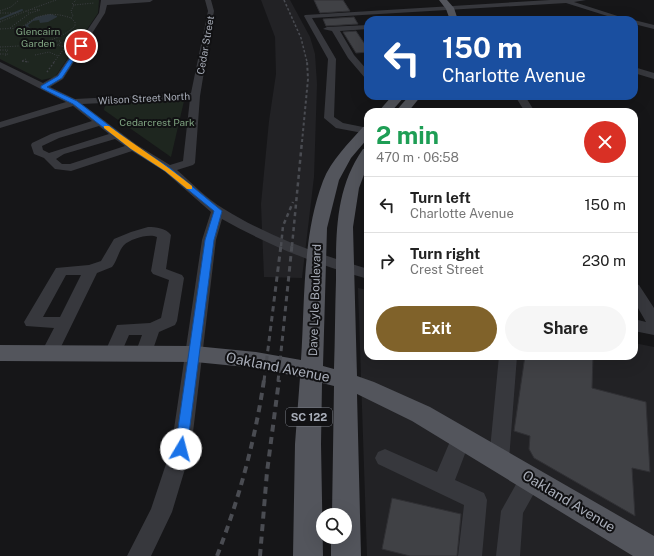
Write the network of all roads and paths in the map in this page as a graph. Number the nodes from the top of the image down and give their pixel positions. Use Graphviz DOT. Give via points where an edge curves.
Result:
graph roads {
  1 [pos="19,0"];
  2 [pos="56,0"];
  3 [pos="76,0"];
  4 [pos="150,0"];
  5 [pos="208,0"];
  6 [pos="434,0"];
  7 [pos="583,0"];
  8 [pos="533,1"];
  9 [pos="557,1"];
  10 [pos="567,1"];
  11 [pos="104,2"];
  12 [pos="442,4"];
  13 [pos="74,5"];
  14 [pos="450,8"];
  15 [pos="32,9"];
  16 [pos="1,12"];
  17 [pos="26,12"];
  18 [pos="30,12"];
  19 [pos="380,12"];
  20 [pos="22,13"];
  21 [pos="385,16"];
  22 [pos="443,16"];
  23 [pos="453,16"];
  24 [pos="612,16"];
  25 [pos="71,18"];
  26 [pos="0,22"];
  27 [pos="638,23"];
  28 [pos="364,26"];
  29 [pos="654,27"];
  30 [pos="10,28"];
  31 [pos="21,28"];
  32 [pos="30,28"];
  33 [pos="0,29"];
  34 [pos="336,29"];
  35 [pos="314,30"];
  36 [pos="48,41"];
  37 [pos="51,42"];
  38 [pos="54,44"];
  39 [pos="0,47"];
  40 [pos="65,47"];
  41 [pos="5,48"];
  42 [pos="0,50"];
  43 [pos="6,52"];
  44 [pos="35,54"];
  45 [pos="58,56"];
  46 [pos="26,59"];
  47 [pos="29,62"];
  48 [pos="0,65"];
  49 [pos="364,71"];
  50 [pos="638,71"];
  51 [pos="654,76"];
  52 [pos="43,87"];
  53 [pos="195,96"];
  54 [pos="395,100"];
  55 [pos="412,100"];
  56 [pos="75,103"];
  57 [pos="388,108"];
  58 [pos="404,108"];
  59 [pos="100,122"];
  60 [pos="0,125"];
  61 [pos="117,135"];
  62 [pos="364,135"];
  63 [pos="364,139"];
  64 [pos="133,148"];
  65 [pos="364,149"];
  66 [pos="50,157"];
  67 [pos="168,169"];
  68 [pos="218,211"];
  69 [pos="91,270"];
  70 [pos="364,273"];
  71 [pos="638,295"];
  72 [pos="654,321"];
  73 [pos="65,324"];
  74 [pos="638,326"];
  75 [pos="152,329"];
  76 [pos="654,329"];
  77 [pos="0,353"];
  78 [pos="50,354"];
  79 [pos="113,354"];
  80 [pos="144,354"];
  81 [pos="205,355"];
  82 [pos="508,360"];
  83 [pos="461,438"];
  84 [pos="385,458"];
  85 [pos="499,460"];
  86 [pos="531,479"];
  87 [pos="443,485"];
  88 [pos="646,551"];
  89 [pos="139,556"];
  90 [pos="308,556"];
  91 [pos="346,556"];
  92 [pos="470,556"];
  93 [pos="508,556"];
  1 -- 16 [label="path"];
  2 -- 15 [label="path"];
  3 -- 13 [label="path" via="72,4"];
  4 -- 11 [label="street"];
  5 -- 53 [label="street, Cedar Street" via="211,11"];
  6 -- 12 [label="main road"];
  7 -- 10 [label="street"];
  8 -- 9 [label="street"];
  8 -- 14 [label="street"];
  9 -- 10 [label="street"];
  10 -- 24 [label="street" via="574,6"];
  11 -- 13 [label="path"];
  11 -- 52 [label="street" via="102,13 60,77"];
  12 -- 14 [label="main road"];
  12 -- 19 [label="street"];
  12 -- 22 [label="main road"];
  13 -- 25 [label="path" via="71,8"];
  14 -- 23 [label="main road"];
  15 -- 17 [label="path"];
  15 -- 18 [label="path" via="40,10"];
  16 -- 20 [label="path"];
  17 -- 18 [label="path"];
  17 -- 20 [label="path"];
  18 -- 30 [label="path"];
  19 -- 21 [label="street"];
  19 -- 35 [label="street" via="339,12 307,16"];
  20 -- 26 [label="path"];
  25 -- 31 [label="path" via="56,14 40,15 32,17"];
  25 -- 36 [label="path" via="76,24 72,30"];
  27 -- 29 [label="street"];
  28 -- 34 [label="street"];
  30 -- 31 [label="path"];
  30 -- 33 [label="path"];
  31 -- 32 [label="path"];
  34 -- 35 [label="street"];
  34 -- 49 [label="street" via="351,56"];
  35 -- 62 [label="street" via="332,60 329,118 336,125"];
  36 -- 37 [label="path"];
  36 -- 41 [label="path"];
  37 -- 38 [label="path" via="49,43"];
  37 -- 40 [label="path" via="60,42 57,45"];
  39 -- 41 [label="path"];
  41 -- 42 [label="path"];
  41 -- 43 [label="path" via="8,50"];
  44 -- 45 [label="path" via="49,52"];
  46 -- 47 [label="path" via="22,61"];
  48 -- 52 [label="street"];
  50 -- 51 [label="street"];
  52 -- 56 [label="street"];
  53 -- 56 [label="street, Wilson Street North"];
  53 -- 67 [label="street, Cedar Street" via="189,163"];
  54 -- 57 [label="main road"];
  55 -- 58 [label="main road"];
  56 -- 59 [label="street"];
  56 -- 60 [label="street, Wilson Street North"];
  59 -- 61 [label="street"];
  59 -- 66 [label="street" via="39,143 36,146 38,152"];
  61 -- 64 [label="street"];
  61 -- 66 [label="street"];
  63 -- 90 [label="main road, Dave Lyle Boulevard / SC 122" via="345,156 334,174 327,190 318,228 308,444"];
  64 -- 66 [label="street" via="71,168 54,165"];
  64 -- 67 [label="street"];
  65 -- 91 [label="main road, SC 122" via="349,188 345,227 343,288"];
  67 -- 68 [label="street"];
  68 -- 70 [label="street" via="258,234 311,256"];
  68 -- 81 [label="street" via="209,240"];
  69 -- 73 [label="street"];
  69 -- 73 [label="street" via="61,271 32,322"];
  69 -- 75 [label="street" via="107,264 119,242 148,231 164,235 158,271 177,278 169,321"];
  71 -- 72 [label="street"];
  73 -- 78 [label="street"];
  74 -- 76 [label="street"];
  75 -- 79 [label="street" via="123,329"];
  75 -- 80 [label="street"];
  77 -- 78 [label="main road, Oakland Avenue"];
  78 -- 79 [label="main road, Oakland Avenue"];
  79 -- 80 [label="main road, Oakland Avenue"];
  80 -- 81 [label="main road, Oakland Avenue"];
  81 -- 83 [label="main road, Oakland Avenue" via="256,360 337,378 384,396"];
  81 -- 89 [label="street" via="181,449 161,512"];
  82 -- 85 [label="street"];
  83 -- 85 [label="main road, Oakland Avenue"];
  83 -- 87 [label="street"];
  84 -- 87 [label="street"];
  85 -- 86 [label="main road, Oakland Avenue"];
  86 -- 88 [label="main road, Oakland Avenue"];
  86 -- 93 [label="street" via="512,511"];
  87 -- 92 [label="street" via="476,500"];
}
